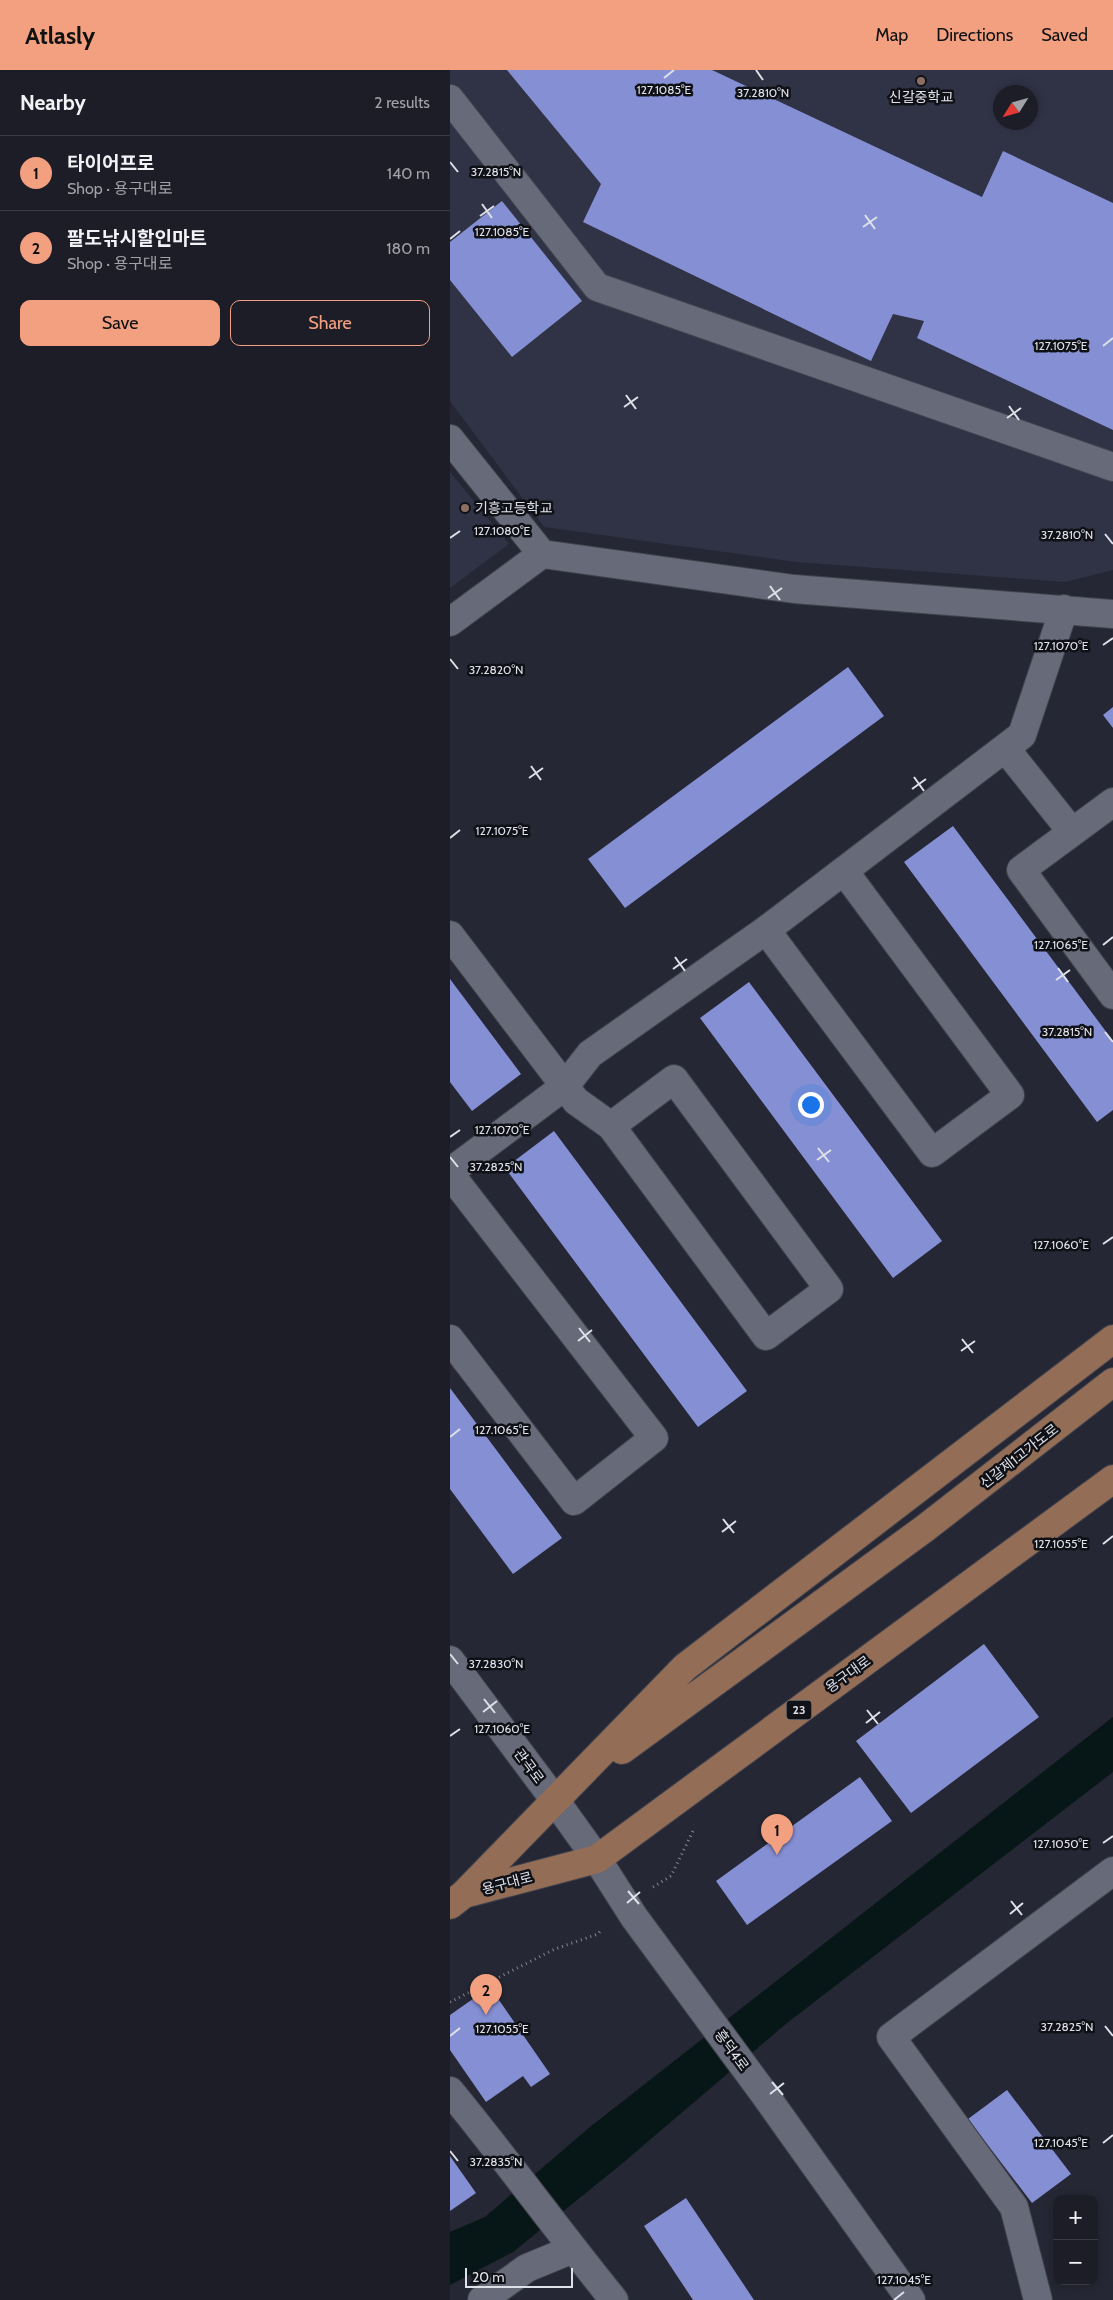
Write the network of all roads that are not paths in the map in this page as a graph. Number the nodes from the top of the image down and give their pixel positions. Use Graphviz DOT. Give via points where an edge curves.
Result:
graph roads {
  1 [pos="450,99"];
  2 [pos="450,439"];
  3 [pos="1113,467"];
  4 [pos="542,554"];
  5 [pos="1064,609"];
  6 [pos="1113,614"];
  7 [pos="450,622"];
  8 [pos="1005,748"];
  9 [pos="1113,802"];
  10 [pos="1072,832"];
  11 [pos="844,871"];
  12 [pos="766,930"];
  13 [pos="450,935"];
  14 [pos="1113,995"];
  15 [pos="564,1086"];
  16 [pos="611,1126"];
  17 [pos="450,1173"];
  18 [pos="450,1339"];
  19 [pos="1113,1339"];
  20 [pos="1113,1382"];
  21 [pos="1113,1479"];
  22 [pos="924,1529"];
  23 [pos="450,1660"];
  24 [pos="554,1799"];
  25 [pos="597,1859"];
  26 [pos="1113,1871"];
  27 [pos="457,1899"];
  28 [pos="450,2091"];
  29 [pos="567,2242"];
  30 [pos="482,2300"];
  31 [pos="614,2300"];
  32 [pos="911,2300"];
  33 [pos="1038,2300"];
  1 -- 3 [label="street" via="597,287"];
  2 -- 4 [label="street"];
  4 -- 5 [label="street" via="794,589"];
  4 -- 7 [label="street"];
  5 -- 6 [label="street"];
  5 -- 8 [label="street" via="1022,735"];
  8 -- 10 [label="street"];
  8 -- 11 [label="street"];
  9 -- 10 [label="street"];
  10 -- 14 [label="street" via="1021,870"];
  11 -- 12 [label="street"];
  11 -- 12 [label="street" via="1010,1095 932,1153"];
  12 -- 15 [label="street" via="590,1054"];
  13 -- 15 [label="street"];
  15 -- 16 [label="street" via="576,1101"];
  15 -- 17 [label="street"];
  16 -- 16 [label="street" via="766,1336 830,1289 674,1079"];
  17 -- 18 [label="street" via="654,1438 574,1501"];
  19 -- 24 [label="main road, 용구대로" via="685,1667"];
  20 -- 22 [label="main road, 신갈제1고가도로"];
  21 -- 25 [label="main road, 용구대로 / 23"];
  22 -- 24 [label="main road, 용구대로"];
  23 -- 24 [label="street, 관곡로"];
  24 -- 25 [label="street, 흥덕4로"];
  24 -- 27 [label="main road, 용구대로"];
  25 -- 27 [label="main road, 용구대로 / 23"];
  25 -- 32 [label="street, 흥덕4로" via="626,1905"];
  26 -- 33 [label="street" via="891,2037 1014,2207"];
  28 -- 29 [label="street" via="510,2164"];
  29 -- 30 [label="street"];
  29 -- 31 [label="street"];
}
